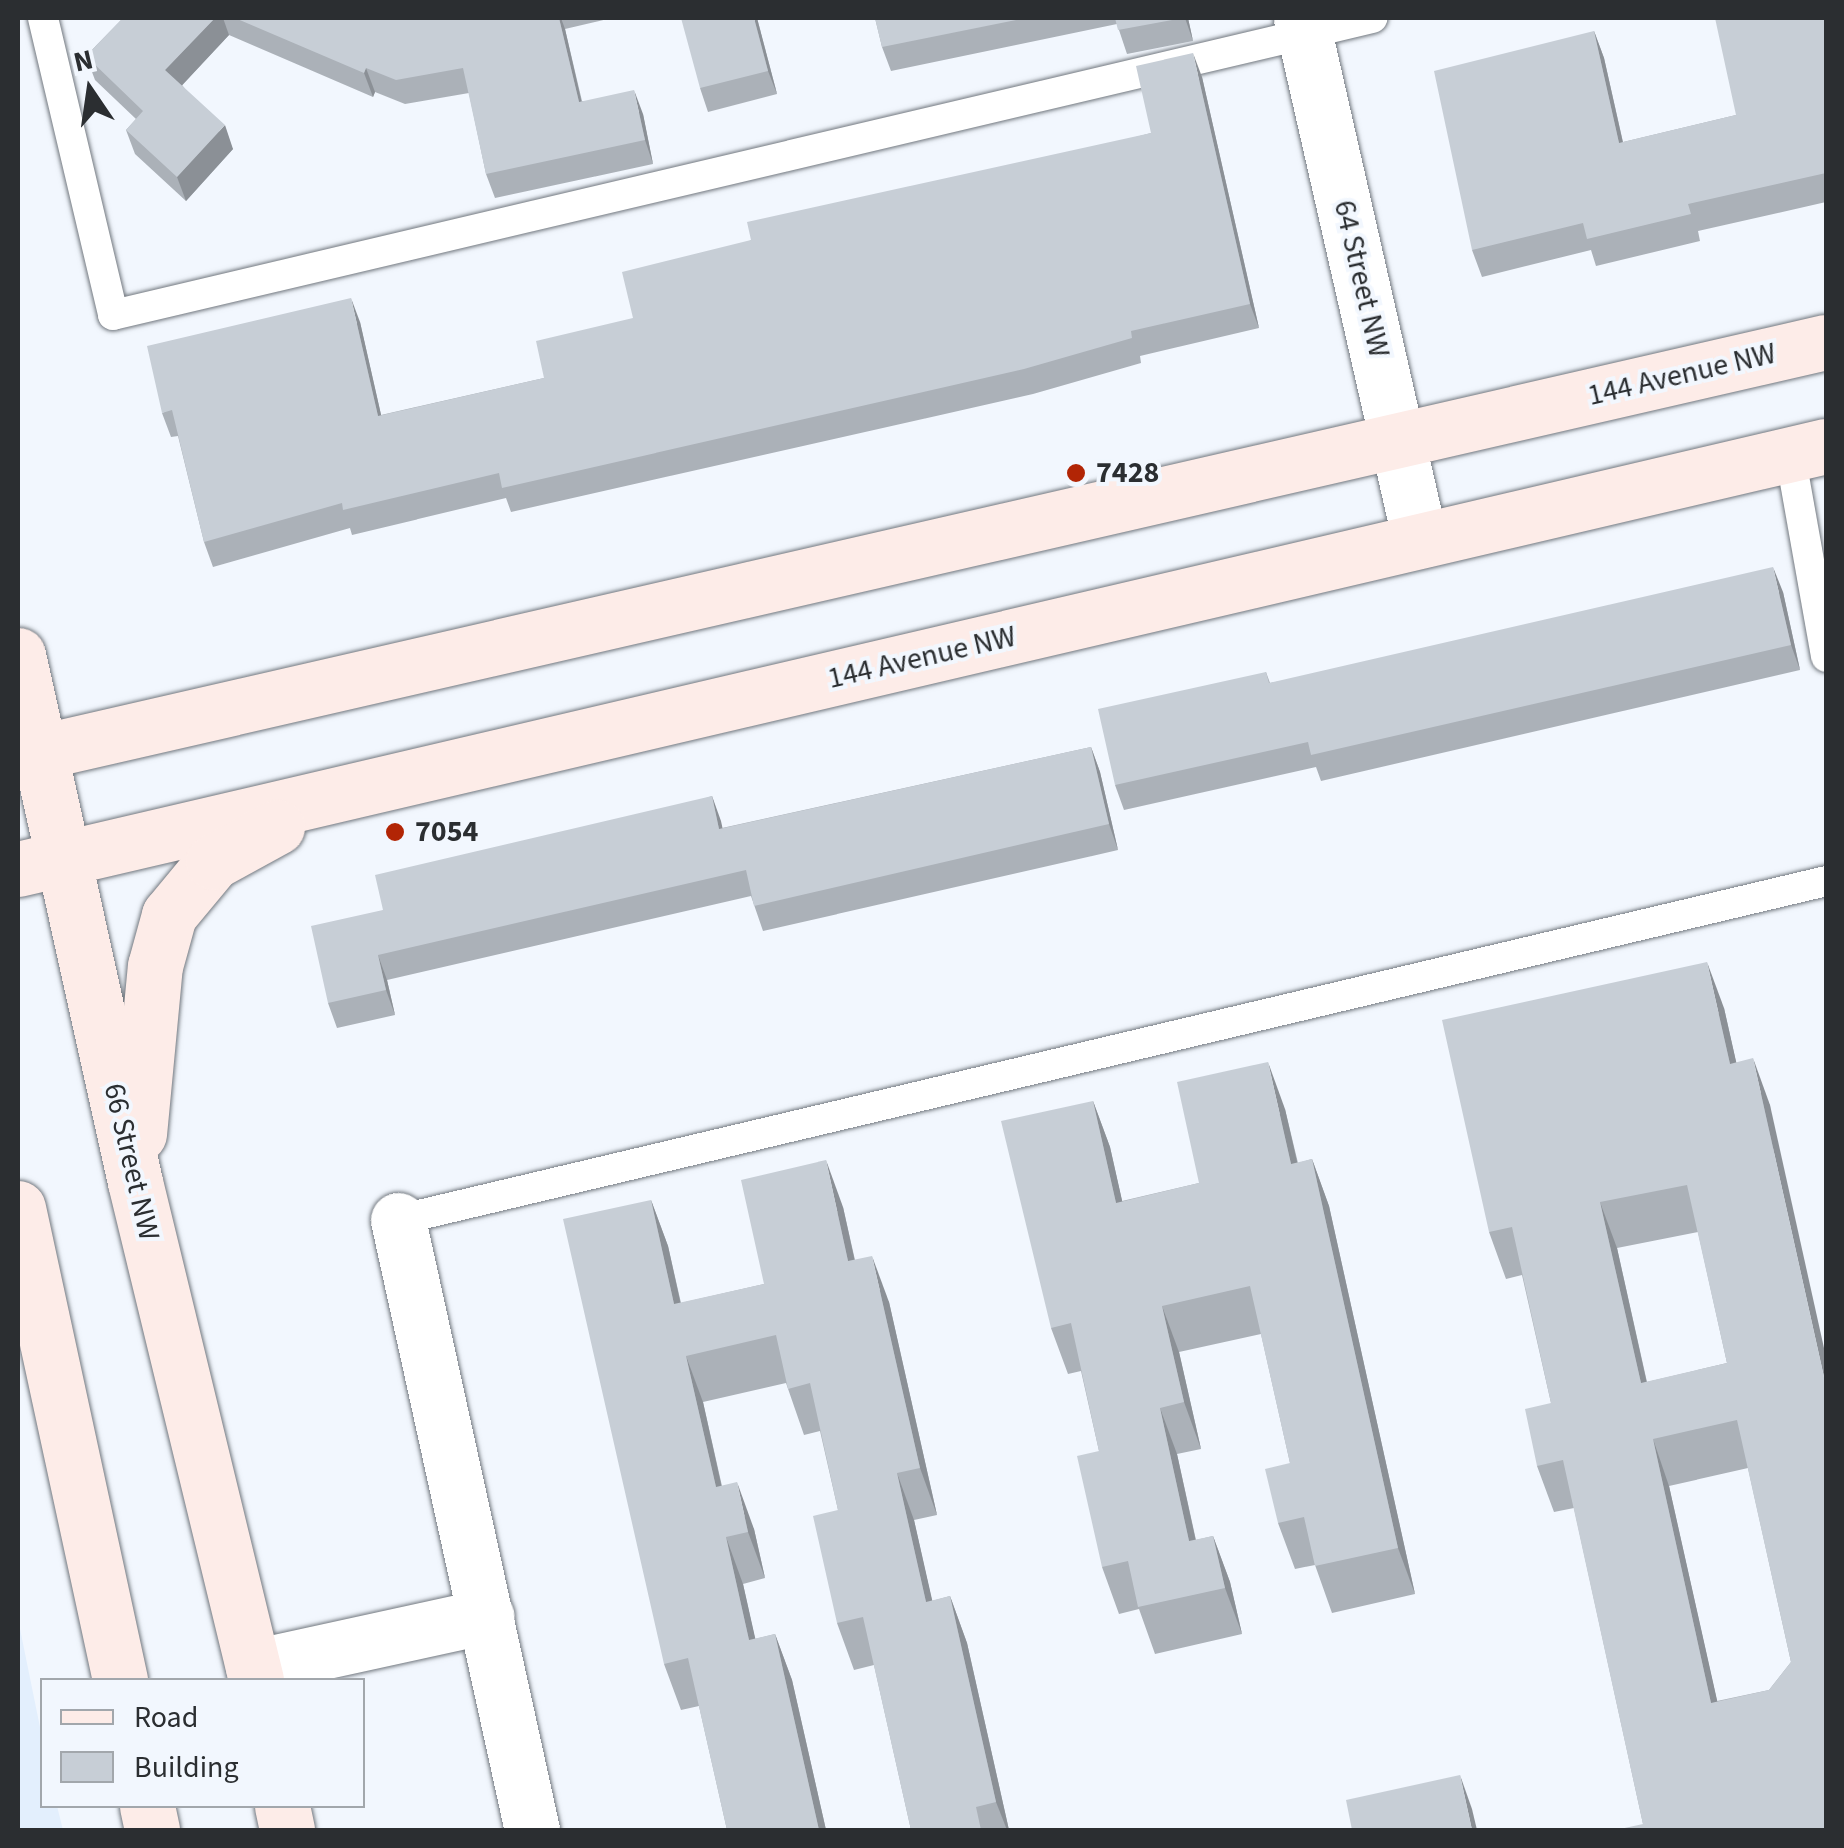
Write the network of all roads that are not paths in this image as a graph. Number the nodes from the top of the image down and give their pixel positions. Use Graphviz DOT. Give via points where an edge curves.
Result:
graph roads {
  1 [pos="44,18"];
  2 [pos="1372,18"];
  3 [pos="1302,25"];
  4 [pos="1826,342"];
  5 [pos="1398,439"];
  6 [pos="1809,450"];
  7 [pos="1420,541"];
  8 [pos="18,655"];
  9 [pos="1826,657"];
  10 [pos="29,754"];
  11 [pos="341,794"];
  12 [pos="40,864"];
  13 [pos="1826,882"];
  14 [pos="134,1182"];
  15 [pos="18,1208"];
  16 [pos="398,1220"];
  17 [pos="486,1616"];
  18 [pos="254,1674"];
  19 [pos="120,1678"];
  20 [pos="532,1830"];
  1 -- 3 [label="lane" via="113,315"];
  2 -- 3 [label="lane"];
  3 -- 5 [label="street, 64 Street NW"];
  4 -- 5 [label="street, 144 Avenue NW"];
  5 -- 7 [label="street, 64 Street NW"];
  5 -- 10 [label="street, 144 Avenue NW"];
  6 -- 7 [label="street, 144 Avenue NW"];
  6 -- 9 [label="lane"];
  7 -- 11 [label="street, 144 Avenue NW"];
  8 -- 10 [label="street, 66 Street NW"];
  10 -- 12 [label="street, 66 Street NW"];
  11 -- 12 [label="street, 144 Avenue NW"];
  11 -- 14 [label="street" via="213,862 170,915 155,966"];
  12 -- 14 [label="street, 66 Street NW"];
  13 -- 16 [label="lane"];
  14 -- 18 [label="street, 66 Street NW"];
  15 -- 19 [label="street"];
  16 -- 17 [label="street"];
  17 -- 18 [label="street, 66 Street NW"];
  17 -- 20 [label="street"];
}
